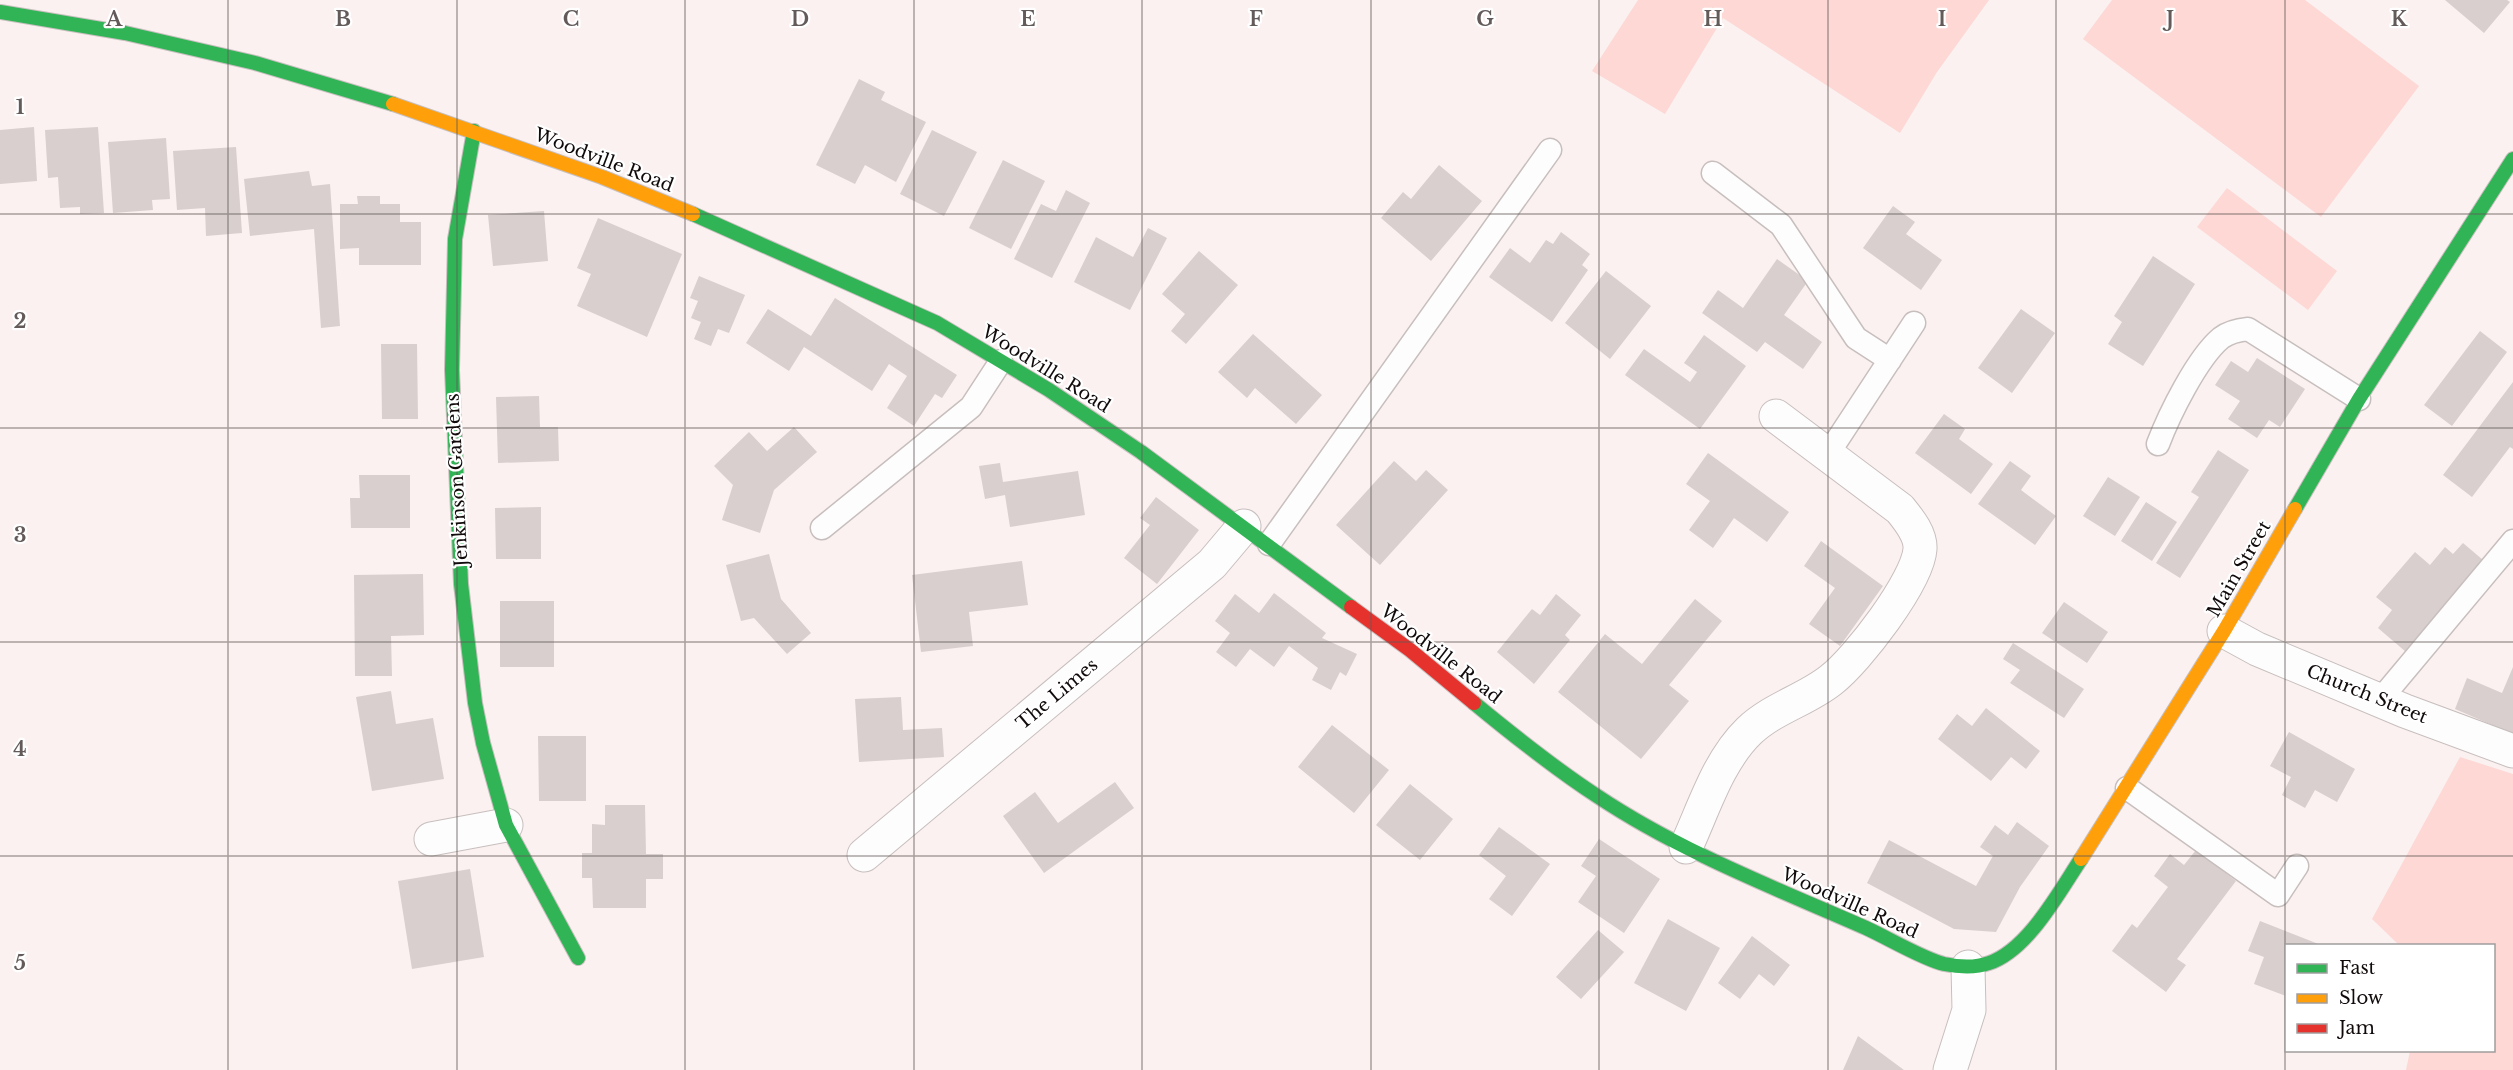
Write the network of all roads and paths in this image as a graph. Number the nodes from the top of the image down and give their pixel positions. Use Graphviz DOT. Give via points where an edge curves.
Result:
graph roads {
  1 [pos="0,12"];
  2 [pos="474,131"];
  3 [pos="1550,150"];
  4 [pos="2513,159"];
  5 [pos="1713,173"];
  6 [pos="1914,323"];
  7 [pos="1890,360"];
  8 [pos="1001,361"];
  9 [pos="2359,399"];
  10 [pos="1776,416"];
  11 [pos="2158,444"];
  12 [pos="1828,454"];
  13 [pos="822,528"];
  14 [pos="1257,535"];
  15 [pos="2513,541"];
  16 [pos="2224,631"];
  17 [pos="2380,700"];
  18 [pos="2513,751"];
  19 [pos="2127,788"];
  20 [pos="506,825"];
  21 [pos="431,839"];
  22 [pos="1686,847"];
  23 [pos="864,855"];
  24 [pos="2297,866"];
  25 [pos="578,958"];
  26 [pos="1968,967"];
  27 [pos="1950,1070"];
  1 -- 2 [label="main road, Woodville Road" via="125,33 255,63 336,85"];
  2 -- 8 [label="main road, Woodville Road" via="724,226 937,323"];
  2 -- 20 [label="main road, Jenkinson Gardens" via="455,238 452,370 461,585 475,703"];
  3 -- 14 [label="lane"];
  4 -- 9 [label="main road, Main Street"];
  5 -- 7 [label="lane" via="1781,225 1856,338"];
  6 -- 7 [label="lane"];
  7 -- 12 [label="lane"];
  8 -- 13 [label="lane" via="971,407"];
  8 -- 14 [label="main road, Woodville Road" via="1089,415"];
  9 -- 11 [label="lane" via="2248,329 2236,330 2207,354 2168,419"];
  9 -- 16 [label="main road, Main Street"];
  10 -- 12 [label="street"];
  12 -- 22 [label="street" via="1900,509 1912,524 1920,547 1915,569 1879,625 1833,679 1762,720 1741,741 1719,775"];
  14 -- 22 [label="main road, Woodville Road" via="1410,650 1522,742 1598,797"];
  14 -- 23 [label="street, The Limes" via="1212,564"];
  15 -- 17 [label="lane"];
  16 -- 17 [label="street, Church Street" via="2257,649"];
  16 -- 19 [label="main road, Main Street"];
  17 -- 18 [label="street, Church Street"];
  19 -- 24 [label="lane" via="2278,895"];
  19 -- 26 [label="main road, Main Street" via="2025,938 1990,963"];
  20 -- 21 [label="street"];
  20 -- 25 [label="main road, Jenkinson Gardens"];
  22 -- 26 [label="main road, Woodville Road" via="1932,959"];
  26 -- 27 [label="street" via="1969,1011"];
}
